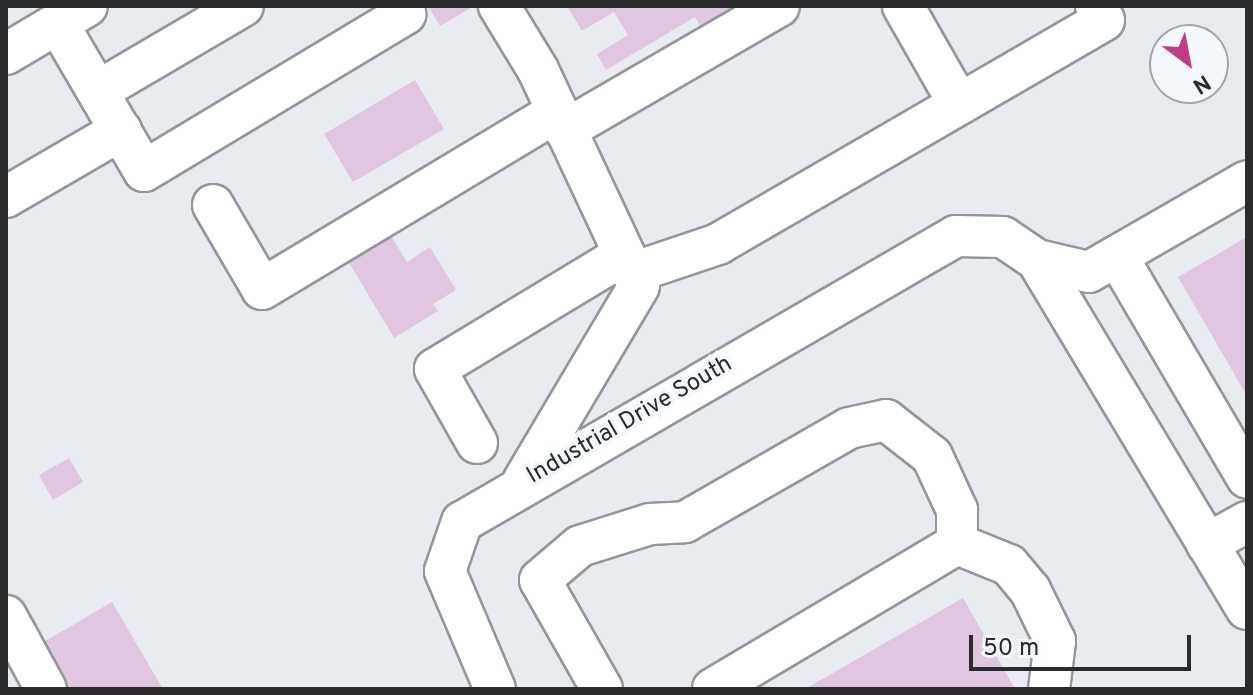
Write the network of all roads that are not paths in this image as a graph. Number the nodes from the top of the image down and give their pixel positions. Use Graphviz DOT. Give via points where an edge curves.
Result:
graph roads {
  1 [pos="243,6"];
  2 [pos="401,6"];
  3 [pos="499,6"];
  4 [pos="779,6"];
  5 [pos="903,6"];
  6 [pos="1096,6"];
  7 [pos="73,15"];
  8 [pos="6,54"];
  9 [pos="98,91"];
  10 [pos="959,104"];
  11 [pos="561,121"];
  12 [pos="121,130"];
  13 [pos="1247,181"];
  14 [pos="6,197"];
  15 [pos="213,205"];
  16 [pos="1117,256"];
  17 [pos="1037,260"];
  18 [pos="627,264"];
  19 [pos="477,443"];
  20 [pos="1247,478"];
  21 [pos="523,482"];
  22 [pos="1247,522"];
  23 [pos="957,544"];
  24 [pos="1207,544"];
  25 [pos="1247,609"];
  26 [pos="8,623"];
  27 [pos="46,689"];
  28 [pos="495,689"];
  29 [pos="602,689"];
  30 [pos="713,689"];
  31 [pos="1049,689"];
  1 -- 9 [label="street"];
  2 -- 12 [label="street" via="405,14 144,171"];
  3 -- 11 [label="street"];
  4 -- 11 [label="street"];
  5 -- 10 [label="street"];
  6 -- 10 [label="street" via="1104,20"];
  7 -- 8 [label="street"];
  7 -- 9 [label="street"];
  9 -- 12 [label="street"];
  10 -- 18 [label="street" via="718,244"];
  11 -- 15 [label="street" via="262,289"];
  11 -- 18 [label="street"];
  12 -- 14 [label="street"];
  13 -- 16 [label="street"];
  16 -- 17 [label="street" via="1089,272"];
  16 -- 20 [label="street"];
  17 -- 21 [label="street, Industrial Drive South" via="1003,237 956,236"];
  17 -- 24 [label="street"];
  18 -- 19 [label="street" via="435,369"];
  18 -- 21 [label="street" via="639,286"];
  21 -- 28 [label="street, Industrial Drive South" via="462,522 445,571"];
  22 -- 24 [label="street"];
  23 -- 29 [label="street" via="957,510 932,456 886,420 849,428 685,522 650,524 580,546 540,580"];
  23 -- 30 [label="street"];
  23 -- 31 [label="street" via="1009,565 1030,590 1055,641"];
  24 -- 25 [label="street"];
  26 -- 27 [label="street"];
}
